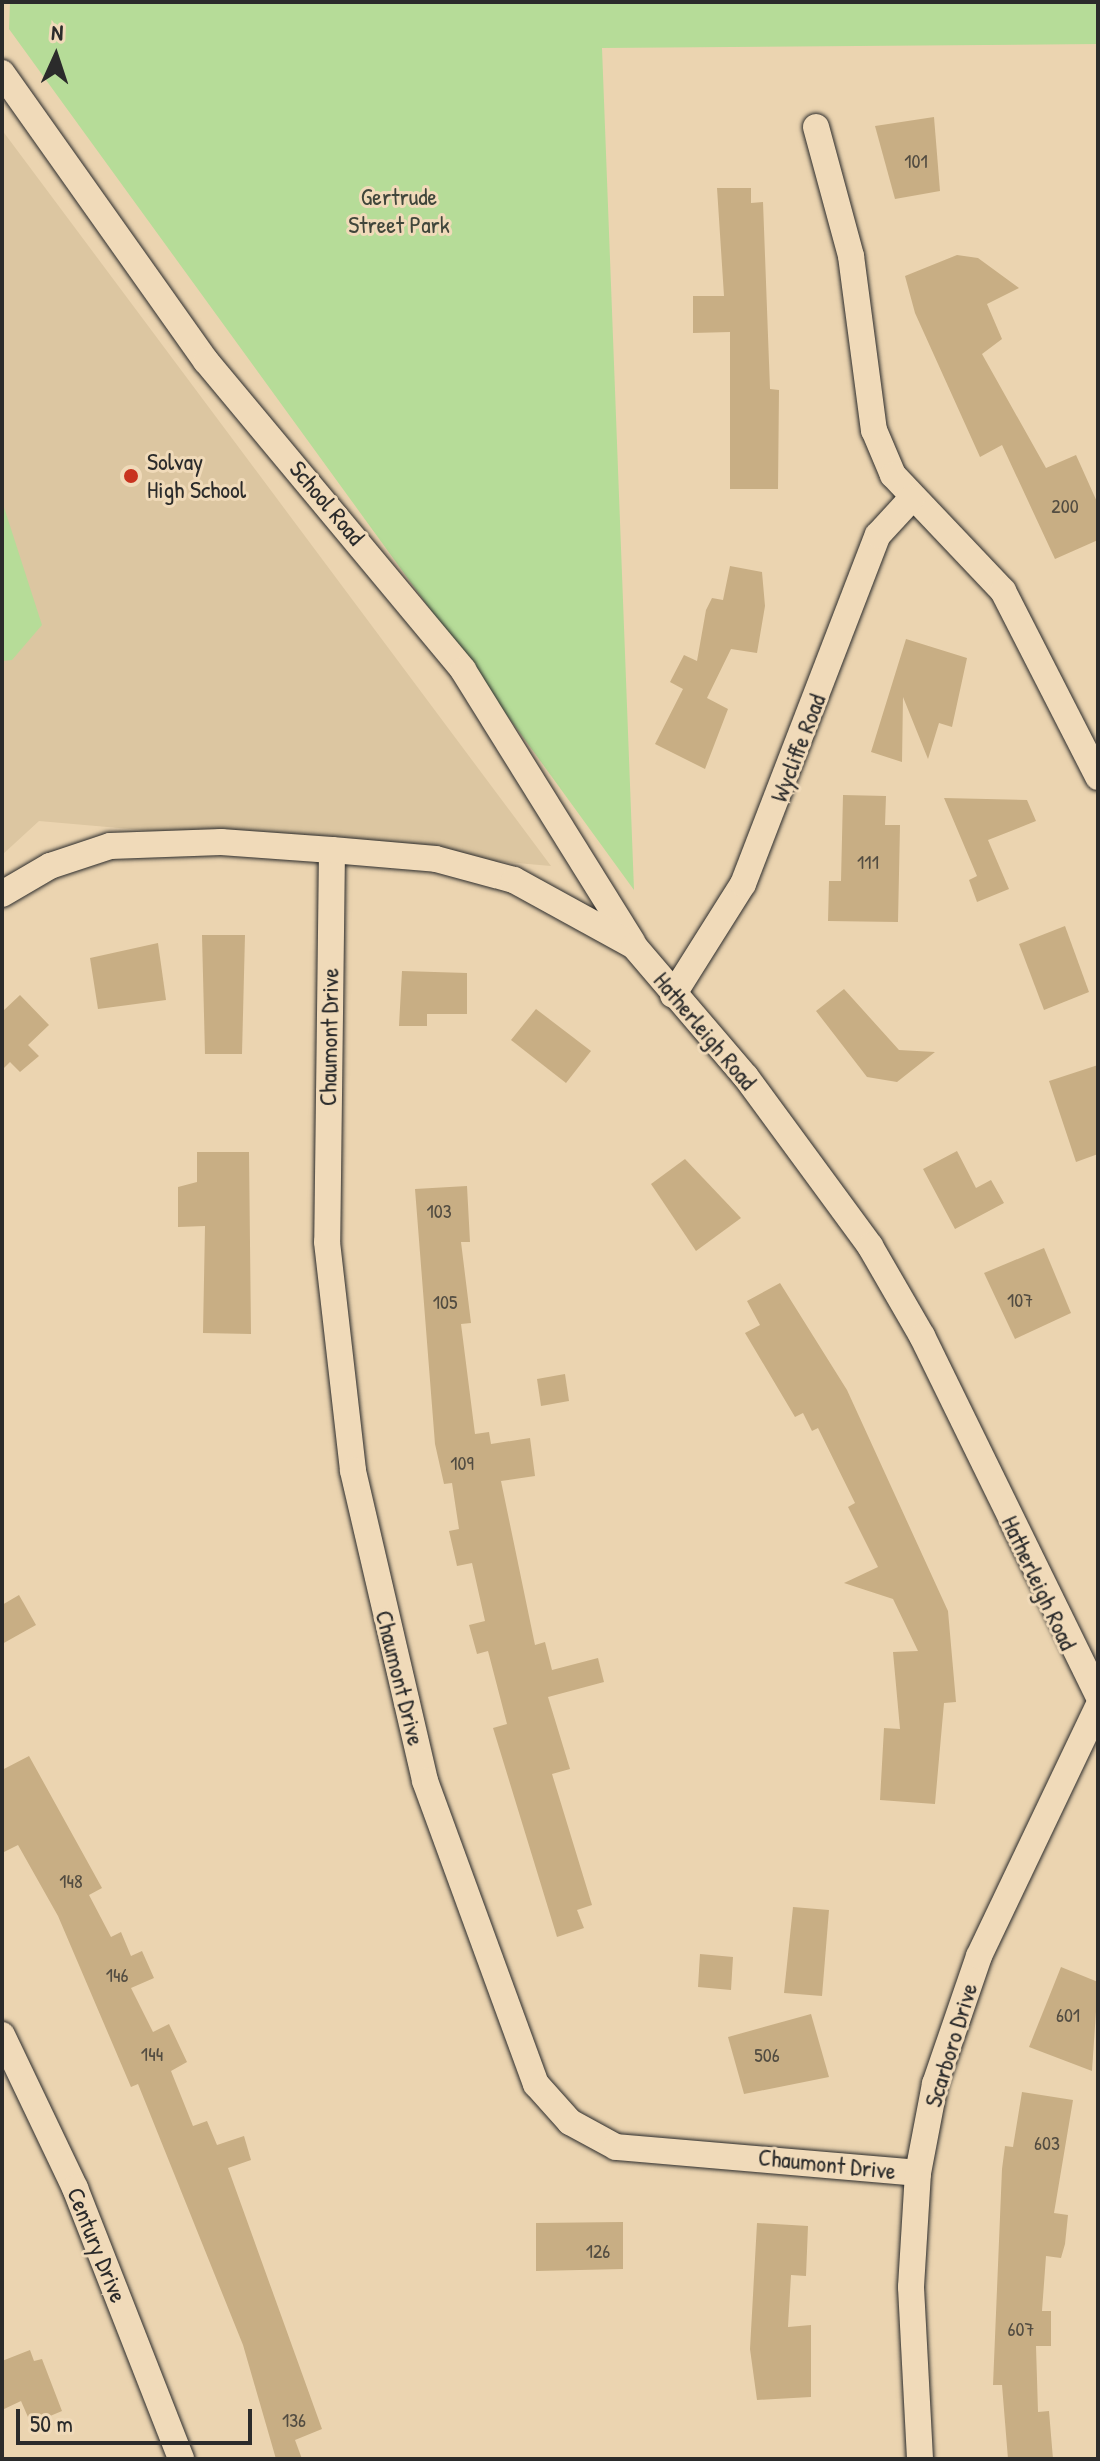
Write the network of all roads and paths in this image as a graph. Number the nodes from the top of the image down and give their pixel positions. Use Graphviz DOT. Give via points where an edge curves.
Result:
graph roads {
  1 [pos="2,73"];
  2 [pos="816,127"];
  3 [pos="912,498"];
  4 [pos="1098,777"];
  5 [pos="332,850"];
  6 [pos="2,894"];
  7 [pos="634,946"];
  8 [pos="673,995"];
  9 [pos="1098,1695"];
  10 [pos="1098,1706"];
  11 [pos="2,2035"];
  12 [pos="918,2173"];
  13 [pos="181,2459"];
  14 [pos="920,2459"];
  1 -- 7 [label="street, School Road" via="206,361 463,670"];
  2 -- 3 [label="street" via="851,256 874,430"];
  3 -- 4 [label="street" via="1003,591"];
  3 -- 8 [label="street, Wycliffe Road" via="878,535 743,884"];
  5 -- 6 [label="street, Hatherleigh Road" via="221,842 110,846 50,866"];
  5 -- 7 [label="street, Hatherleigh Road" via="436,859 514,880"];
  5 -- 12 [label="street, Chaumont Drive" via="327,1242 353,1471 425,1781 536,2084 570,2122 616,2147"];
  7 -- 8 [label="street, Hatherleigh Road"];
  8 -- 9 [label="street, Hatherleigh Road" via="746,1077 870,1246 922,1336"];
  10 -- 12 [label="street, Scarboro Drive" via="979,1956 935,2084"];
  11 -- 13 [label="street, Century Drive" via="75,2188"];
  12 -- 14 [label="street, Scarboro Drive" via="911,2287"];
}
